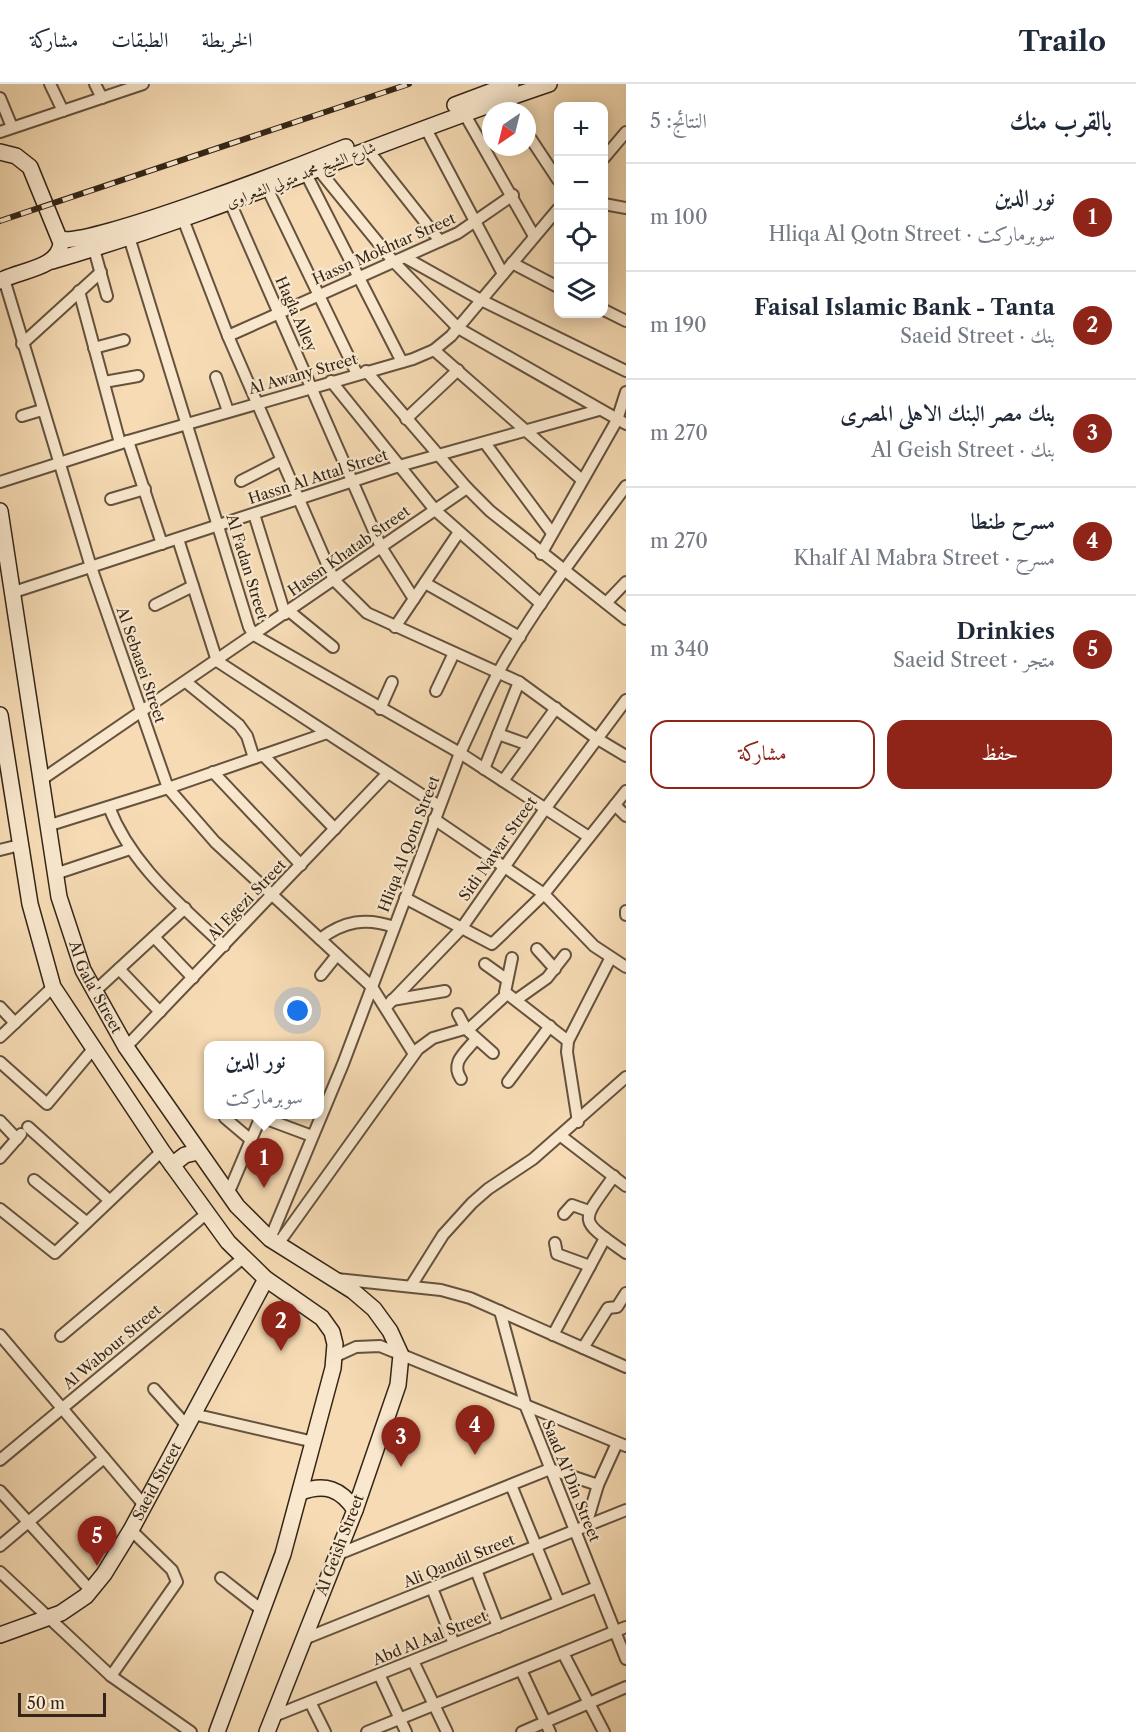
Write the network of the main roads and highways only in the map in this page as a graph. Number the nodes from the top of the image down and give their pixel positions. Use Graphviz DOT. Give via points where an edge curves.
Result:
graph roads {
  1 [pos="511,84"];
  2 [pos="549,84"];
  3 [pos="514,102"];
  4 [pos="482,110"];
  5 [pos="0,152"];
  6 [pos="60,239"];
  7 [pos="52,261"];
  8 [pos="2,280"];
  9 [pos="0,511"];
  10 [pos="0,715"];
  11 [pos="6,795"];
  12 [pos="180,1126"];
  13 [pos="160,1147"];
  14 [pos="198,1152"];
  15 [pos="172,1165"];
  16 [pos="266,1279"];
  17 [pos="401,1354"];
  18 [pos="301,1492"];
  19 [pos="355,1510"];
  20 [pos="0,1635"];
  21 [pos="217,1732"];
  22 [pos="267,1732"];
  1 -- 6 [label="main road, شارع الشيخ محمد متولي الشعراوى" via="178,208 76,240"];
  2 -- 3 [label="main road, شارع الشيخ محمد متولي الشعراوى"];
  4 -- 7 [label="main road, شارع الشيخ محمد متولي الشعراوى" via="425,127 183,219"];
  5 -- 6 [label="main road" via="16,156 30,167"];
  6 -- 7 [label="main road" via="60,251"];
  7 -- 8 [label="main road"];
  9 -- 12 [label="main road, Al Gala' Street" via="65,922 94,992"];
  10 -- 11 [label="main road, Al Gala' Street"];
  11 -- 13 [label="main road, Al Gala' Street" via="53,987"];
  12 -- 13 [label="main road"];
  12 -- 14 [label="main road, Al Gala' Street"];
  13 -- 15 [label="main road, Al Gala' Street"];
  14 -- 15 [label="main road" via="184,1155"];
  14 -- 17 [label="main road, Al Gala' Street" via="247,1218 274,1242 374,1309"];
  15 -- 16 [label="main road, Al Gala' Street" via="206,1214"];
  16 -- 18 [label="main road, Al Gala' Street" via="322,1318 332,1332 334,1357"];
  16 -- 20 [label="main road, Saeid Street" via="131,1530 91,1591 74,1606 48,1619"];
  17 -- 19 [label="main road, Al Geish Street" via="398,1385"];
  18 -- 19 [label="main road" via="316,1487 332,1488 346,1497"];
  18 -- 21 [label="main road" via="263,1611"];
  19 -- 22 [label="main road, Al Geish Street"];
}
